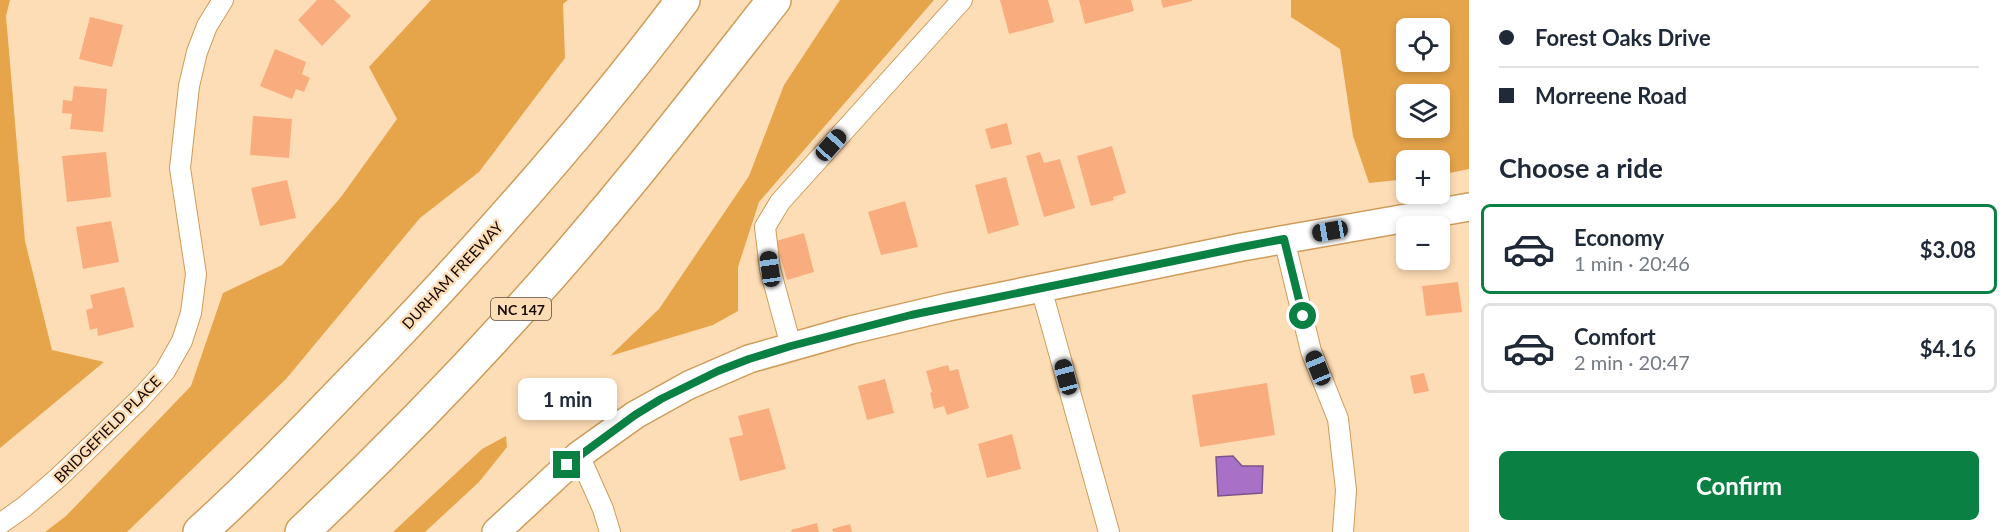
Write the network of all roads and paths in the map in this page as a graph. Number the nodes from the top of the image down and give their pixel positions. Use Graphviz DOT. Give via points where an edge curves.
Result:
graph roads {
  1 [pos="223,0"];
  2 [pos="683,0"];
  3 [pos="774,0"];
  4 [pos="962,0"];
  5 [pos="1469,207"];
  6 [pos="1284,239"];
  7 [pos="1041,288"];
  8 [pos="791,346"];
  9 [pos="579,455"];
  10 [pos="0,524"];
  11 [pos="200,532"];
  12 [pos="302,532"];
  13 [pos="496,532"];
  14 [pos="610,532"];
  15 [pos="1109,532"];
  16 [pos="1343,532"];
  1 -- 10 [label="street, BRIDGEFIELD PLACE" via="197,52 189,86 180,168 196,274 191,313 182,341 165,371 138,400 59,477"];
  2 -- 11 [label="highway, DURHAM FREEWAY" via="551,166 467,261 305,430"];
  3 -- 12 [label="highway, NC 147" via="572,251 427,409"];
  4 -- 8 [label="street" via="780,202 765,227 770,269"];
  5 -- 6 [label="street"];
  6 -- 7 [label="street"];
  6 -- 16 [label="street" via="1311,351 1338,419 1346,490"];
  7 -- 8 [label="street" via="911,315"];
  7 -- 15 [label="street"];
  8 -- 9 [label="street" via="689,385 635,415"];
  9 -- 13 [label="street"];
  9 -- 14 [label="street"];
}
